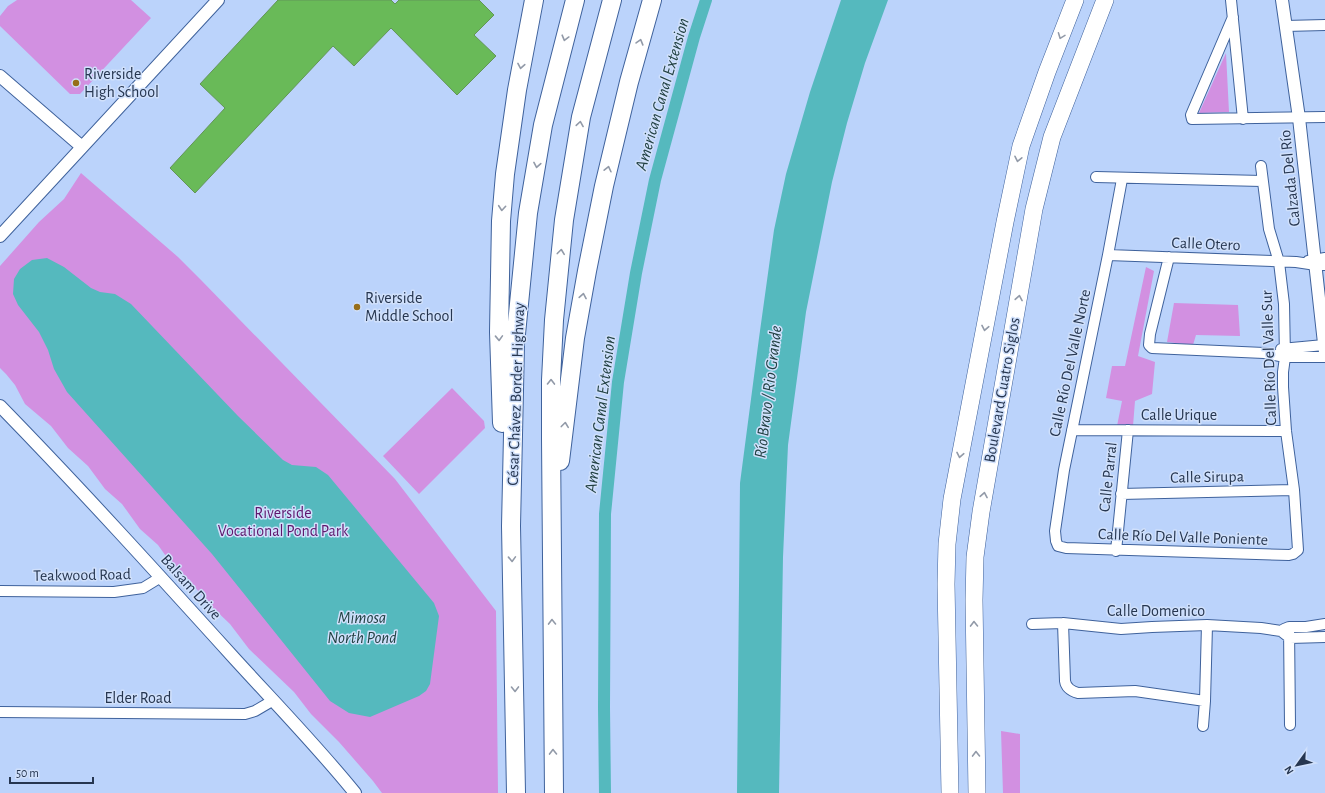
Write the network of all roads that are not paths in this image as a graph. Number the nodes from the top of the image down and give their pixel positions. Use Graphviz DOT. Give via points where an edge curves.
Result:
graph roads {
  1 [pos="218,0"];
  2 [pos="534,0"];
  3 [pos="575,0"];
  4 [pos="612,0"];
  5 [pos="652,0"];
  6 [pos="1075,0"];
  7 [pos="1104,0"];
  8 [pos="1231,0"];
  9 [pos="1282,0"];
  10 [pos="1233,17"];
  11 [pos="1325,24"];
  12 [pos="1285,26"];
  13 [pos="0,76"];
  14 [pos="1325,117"];
  15 [pos="1299,118"];
  16 [pos="1243,119"];
  17 [pos="82,147"];
  18 [pos="1261,166"];
  19 [pos="1096,178"];
  20 [pos="1122,178"];
  21 [pos="1262,181"];
  22 [pos="0,236"];
  23 [pos="1108,255"];
  24 [pos="1169,257"];
  25 [pos="1279,262"];
  26 [pos="1320,262"];
  27 [pos="1325,351"];
  28 [pos="1285,353"];
  29 [pos="0,406"];
  30 [pos="1072,430"];
  31 [pos="1128,430"];
  32 [pos="1286,431"];
  33 [pos="1294,490"];
  34 [pos="1121,494"];
  35 [pos="511,526"];
  36 [pos="551,547"];
  37 [pos="1066,548"];
  38 [pos="1298,550"];
  39 [pos="1116,551"];
  40 [pos="161,577"];
  41 [pos="0,591"];
  42 [pos="1032,624"];
  43 [pos="1063,624"];
  44 [pos="1325,624"];
  45 [pos="1207,625"];
  46 [pos="1285,629"];
  47 [pos="1325,637"];
  48 [pos="1290,638"];
  49 [pos="272,700"];
  50 [pos="1206,701"];
  51 [pos="0,712"];
  52 [pos="1290,725"];
  53 [pos="1202,726"];
  54 [pos="355,793"];
  55 [pos="516,793"];
  56 [pos="554,793"];
  57 [pos="950,793"];
  58 [pos="976,793"];
  1 -- 17 [label="street"];
  2 -- 35 [label="highway, one-way" via="517,90 501,221 499,332 503,459"];
  3 -- 35 [label="highway, César Chávez Border Highway, one-way" via="543,125 528,213 515,344"];
  36 -- 4 [label="highway, one-way" via="551,380 564,220 581,117"];
  36 -- 5 [label="highway, one-way" via="574,346 587,272 604,186"];
  6 -- 57 [label="highway, Boulevard Cuatro Siglos, one-way" via="1046,72 1021,146 952,499 946,584"];
  58 -- 7 [label="highway, Boulevard Cuatro Siglos, one-way" via="974,600 975,557 981,512 1034,209 1052,138"];
  8 -- 10 [label="street"];
  9 -- 12 [label="street, Calzada Del Río"];
  10 -- 16 [label="street"];
  10 -- 16 [label="street" via="1191,117 1193,120"];
  11 -- 12 [label="street"];
  12 -- 15 [label="street, Calzada Del Río"];
  13 -- 17 [label="street"];
  14 -- 15 [label="street"];
  15 -- 16 [label="street"];
  15 -- 26 [label="street, Calzada Del Río"];
  17 -- 22 [label="street"];
  18 -- 21 [label="street, Calle Río Del Valle Sur"];
  19 -- 20 [label="street"];
  20 -- 21 [label="street"];
  20 -- 23 [label="street, Calle Río Del Valle Norte"];
  21 -- 25 [label="street, Calle Río Del Valle Sur" via="1269,228"];
  23 -- 24 [label="street, Calle Otero"];
  23 -- 30 [label="street, Calle Río Del Valle Norte"];
  24 -- 25 [label="street, Calle Otero"];
  24 -- 28 [label="street" via="1150,334 1149,343 1152,348"];
  25 -- 26 [label="street, Calle Otero"];
  25 -- 28 [label="street, Calle Río Del Valle Sur" via="1284,304"];
  26 -- 27 [label="street, Calzada Del Río"];
  27 -- 28 [label="street"];
  28 -- 32 [label="street, Calle Río Del Valle Sur" via="1283,387"];
  29 -- 40 [label="street, Balsam Drive"];
  30 -- 31 [label="street, Calle Urique"];
  30 -- 37 [label="street, Calle Río Del Valle Norte" via="1055,531 1058,546"];
  31 -- 32 [label="street, Calle Urique"];
  31 -- 34 [label="street, Calle Parral"];
  32 -- 33 [label="street, Calle Río Del Valle Sur"];
  33 -- 34 [label="street, Calle Sirupa"];
  33 -- 38 [label="street, Calle Río Del Valle Sur"];
  34 -- 39 [label="street, Calle Parral"];
  35 -- 55 [label="highway, César Chávez Border Highway, one-way"];
  56 -- 36 [label="highway, one-way"];
  37 -- 39 [label="street, Calle Río Del Valle Poniente"];
  38 -- 39 [label="street, Calle Río Del Valle Poniente" via="1290,555"];
  40 -- 41 [label="street, Teakwood Road" via="144,588 114,592"];
  40 -- 49 [label="street, Balsam Drive"];
  42 -- 43 [label="street, Calle Domenico"];
  43 -- 45 [label="street, Calle Domenico" via="1121,629"];
  43 -- 50 [label="street" via="1065,680 1071,690 1078,693 1134,691"];
  44 -- 46 [label="street, Calle Domenico"];
  45 -- 46 [label="street, Calle Domenico"];
  45 -- 50 [label="street"];
  46 -- 48 [label="street"];
  47 -- 48 [label="street"];
  48 -- 52 [label="street"];
  49 -- 51 [label="street, Elder Road" via="245,714"];
  49 -- 54 [label="street, Balsam Drive"];
  50 -- 53 [label="street"];
}
